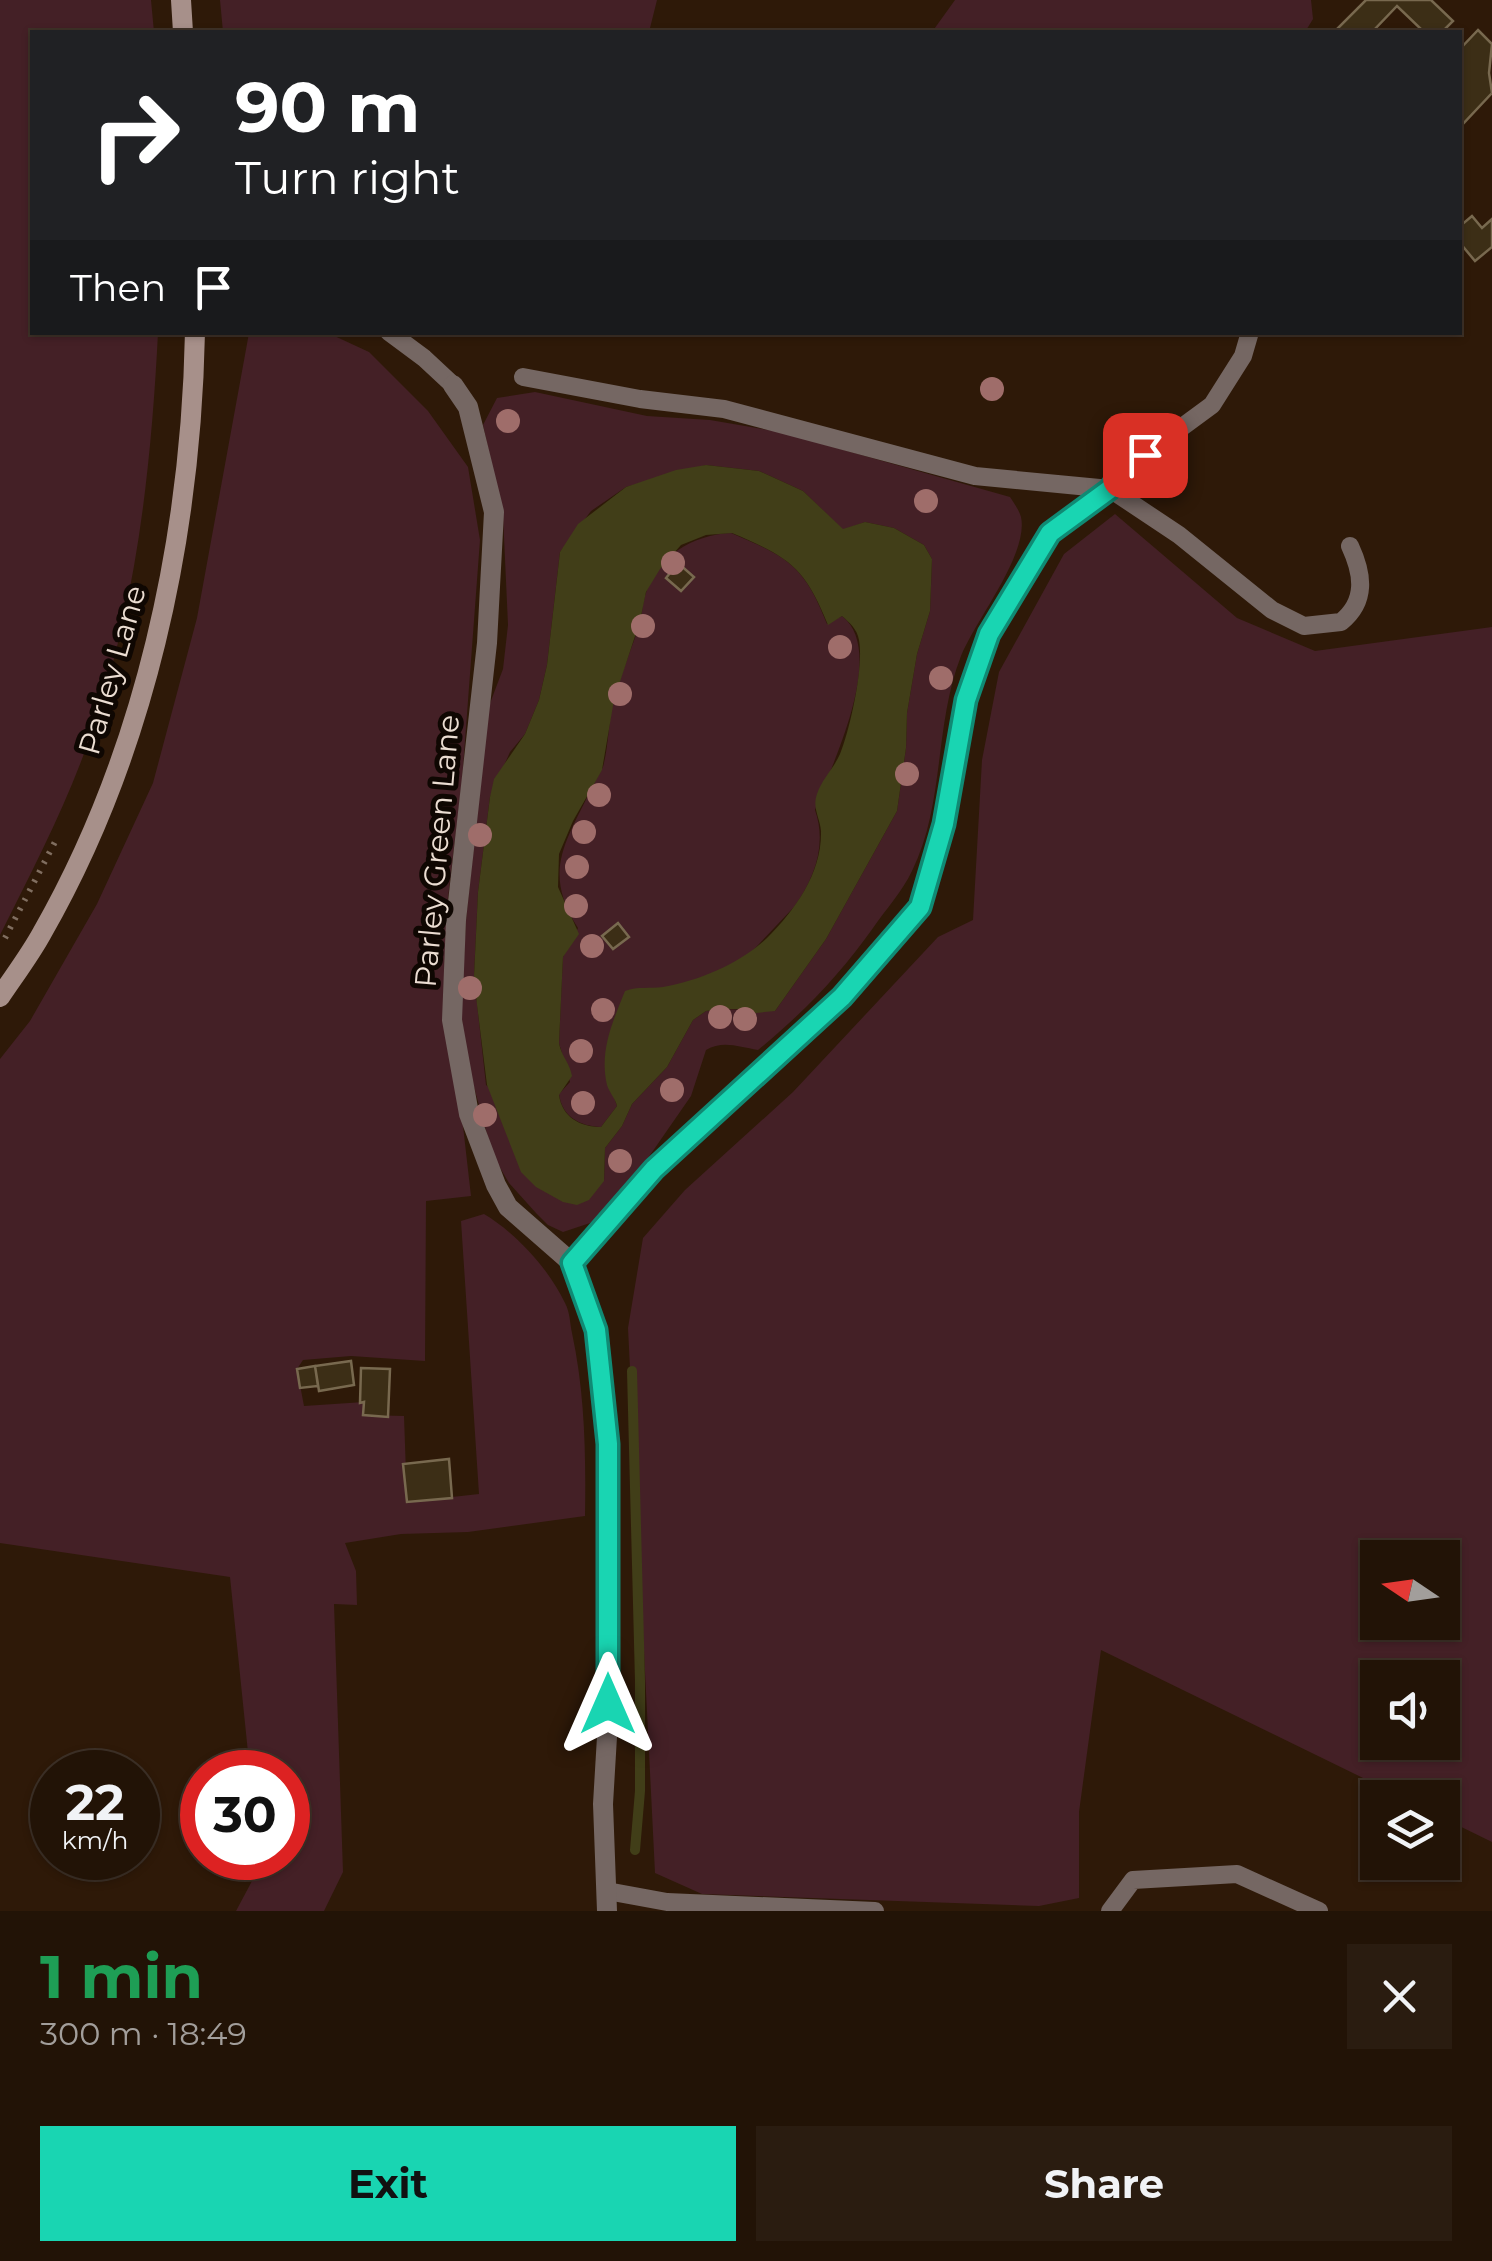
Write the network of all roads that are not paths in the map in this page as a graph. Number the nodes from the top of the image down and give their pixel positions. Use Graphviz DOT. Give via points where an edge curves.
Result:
graph roads {
  1 [pos="180,0"];
  2 [pos="183,30"];
  3 [pos="195,335"];
  4 [pos="393,335"];
  5 [pos="1249,335"];
  6 [pos="523,377"];
  7 [pos="453,385"];
  8 [pos="1110,489"];
  9 [pos="1350,546"];
  10 [pos="0,997"];
  11 [pos="572,1263"];
  12 [pos="607,1901"];
  13 [pos="875,1911"];
  14 [pos="1110,1911"];
  15 [pos="1320,1911"];
  1 -- 2 [label="main road"];
  3 -- 10 [label="main road, Parley Lane" via="184,496 162,617 130,735 85,848 42,934"];
  4 -- 7 [label="lane, Parley Green Lane"];
  5 -- 8 [label="lane" via="1212,405 1124,469"];
  6 -- 8 [label="lane" via="724,409 975,476"];
  7 -- 11 [label="street, Parley Green Lane" via="468,407 494,512 452,1020 469,1114 496,1185 508,1207"];
  8 -- 9 [label="lane" via="1242,589 1304,626 1340,622 1359,600 1362,582"];
  8 -- 11 [label="lane" via="1050,533 989,634 966,700 944,824 920,907 842,997 654,1169"];
  11 -- 12 [label="street, Parley Green Lane" via="596,1330 608,1444"];
  12 -- 13 [label="lane"];
  14 -- 15 [label="lane" via="1133,1880 1237,1874"];
}
